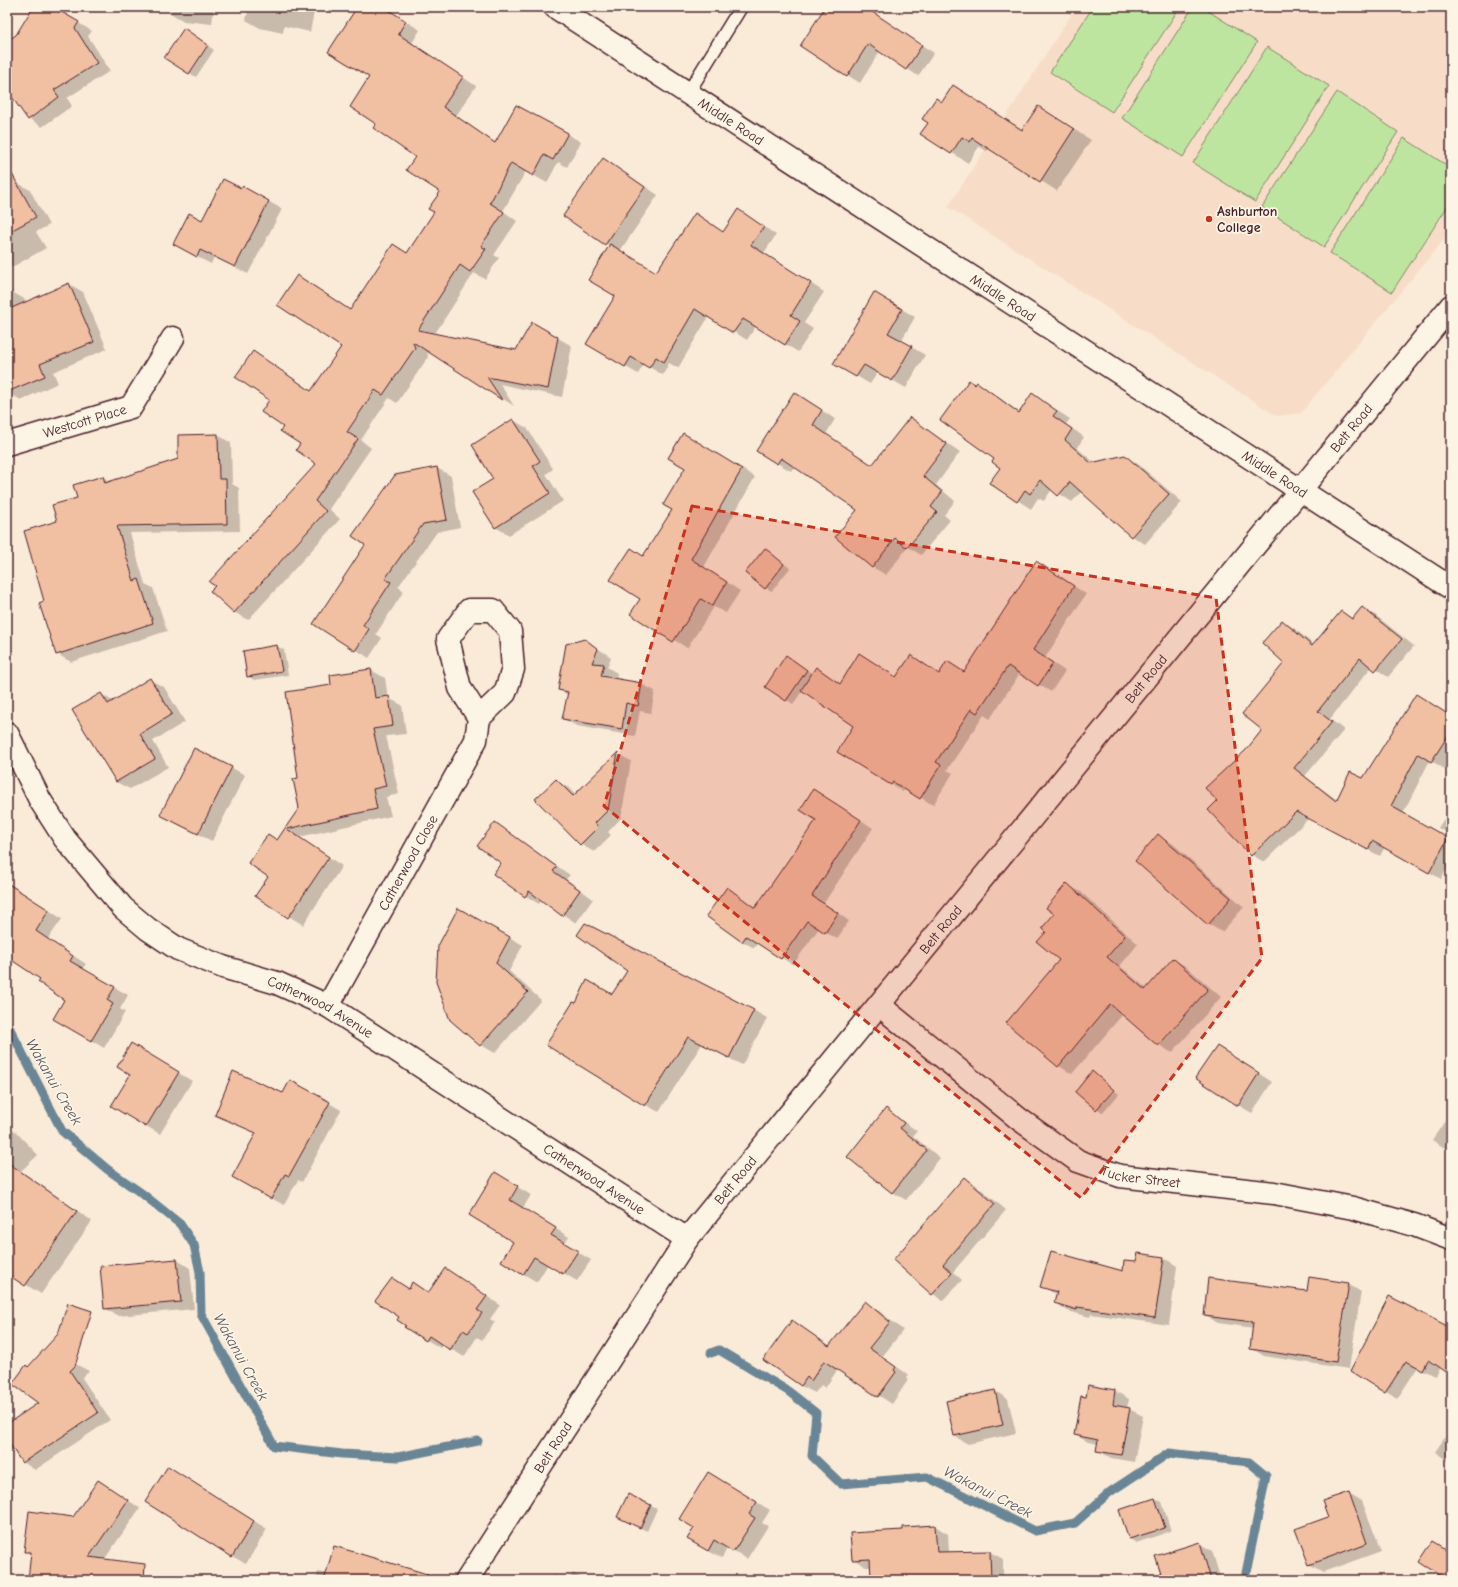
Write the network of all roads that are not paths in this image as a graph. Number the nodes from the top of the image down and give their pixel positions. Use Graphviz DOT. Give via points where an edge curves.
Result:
graph roads {
  1 [pos="556,7"];
  2 [pos="741,7"];
  3 [pos="688,93"];
  4 [pos="1451,306"];
  5 [pos="173,338"];
  6 [pos="7,444"];
  7 [pos="1299,489"];
  8 [pos="1451,588"];
  9 [pos="479,718"];
  10 [pos="7,733"];
  11 [pos="879,1005"];
  12 [pos="328,1006"];
  13 [pos="687,1239"];
  14 [pos="1451,1239"];
  15 [pos="467,1580"];
  1 -- 3 [label="street, Middle Road"];
  2 -- 3 [label="lane"];
  3 -- 7 [label="street, Middle Road"];
  4 -- 7 [label="street, Belt Road"];
  5 -- 6 [label="street, Westcott Place" via="131,407"];
  7 -- 8 [label="street, Middle Road"];
  7 -- 11 [label="street, Belt Road"];
  9 -- 12 [label="street, Catherwood Close" via="476,740"];
  10 -- 12 [label="street, Catherwood Avenue" via="40,800 61,833 122,908 178,948 223,967 277,983"];
  11 -- 13 [label="street, Belt Road"];
  11 -- 14 [label="street, Tucker Street" via="1019,1119 1078,1162 1120,1176 1274,1193 1353,1208 1414,1225"];
  12 -- 13 [label="street, Catherwood Avenue"];
  13 -- 15 [label="street, Belt Road"];
}
